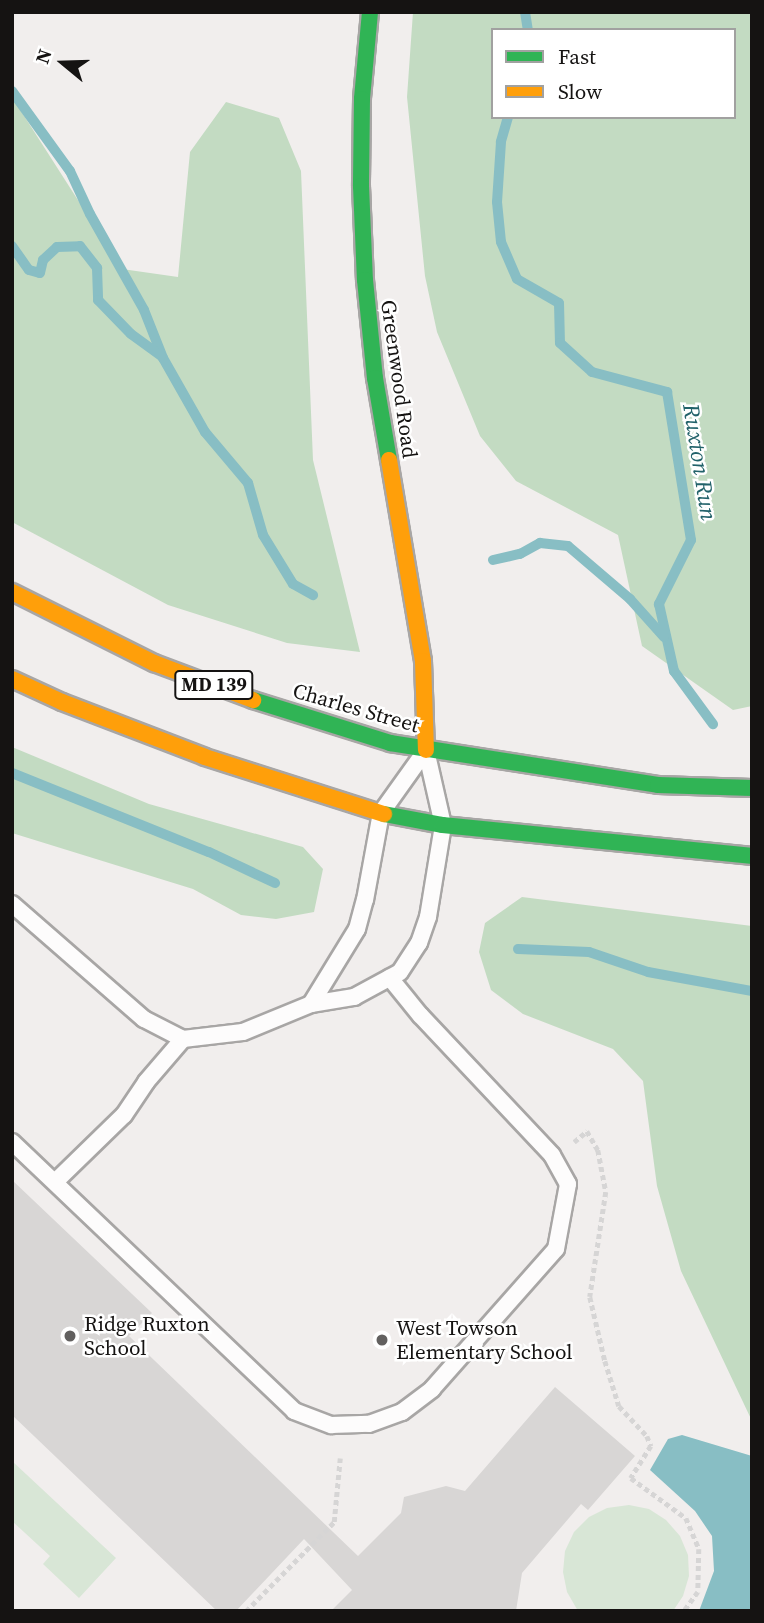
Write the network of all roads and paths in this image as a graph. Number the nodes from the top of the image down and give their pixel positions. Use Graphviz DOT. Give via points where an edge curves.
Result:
graph roads {
  1 [pos="370,12"];
  2 [pos="12,592"];
  3 [pos="12,679"];
  4 [pos="426,750"];
  5 [pos="752,788"];
  6 [pos="381,813"];
  7 [pos="443,825"];
  8 [pos="752,856"];
  9 [pos="12,904"];
  10 [pos="390,978"];
  11 [pos="311,1004"];
  12 [pos="183,1039"];
  13 [pos="12,1142"];
  14 [pos="571,1144"];
  15 [pos="55,1182"];
  16 [pos="340,1458"];
  17 [pos="246,1611"];
  18 [pos="684,1611"];
  1 -- 4 [label="main road, Greenwood Road" via="362,124 365,280 375,377 423,661"];
  2 -- 4 [label="main road, Charles Street / MD 139" via="154,663 333,727"];
  3 -- 6 [label="main road" via="205,757"];
  4 -- 5 [label="main road, Charles Street / MD 139" via="658,785"];
  4 -- 6 [label="lane"];
  4 -- 7 [label="lane"];
  6 -- 7 [label="main road"];
  6 -- 11 [label="lane" via="357,929"];
  7 -- 8 [label="main road"];
  7 -- 10 [label="lane" via="422,934 400,972"];
  9 -- 12 [label="lane" via="144,1019"];
  10 -- 11 [label="lane" via="354,997"];
  10 -- 15 [label="lane" via="420,1016 552,1155 568,1184 556,1249 432,1390 402,1412 369,1424 331,1425 294,1411"];
  11 -- 12 [label="lane" via="243,1032"];
  12 -- 15 [label="lane" via="124,1115"];
  13 -- 15 [label="lane"];
  14 -- 18 [label="path" via="587,1131 598,1150 606,1192 590,1297 618,1406 651,1446 631,1478 686,1518 699,1549 698,1592"];
  16 -- 17 [label="path" via="334,1522"];
}
